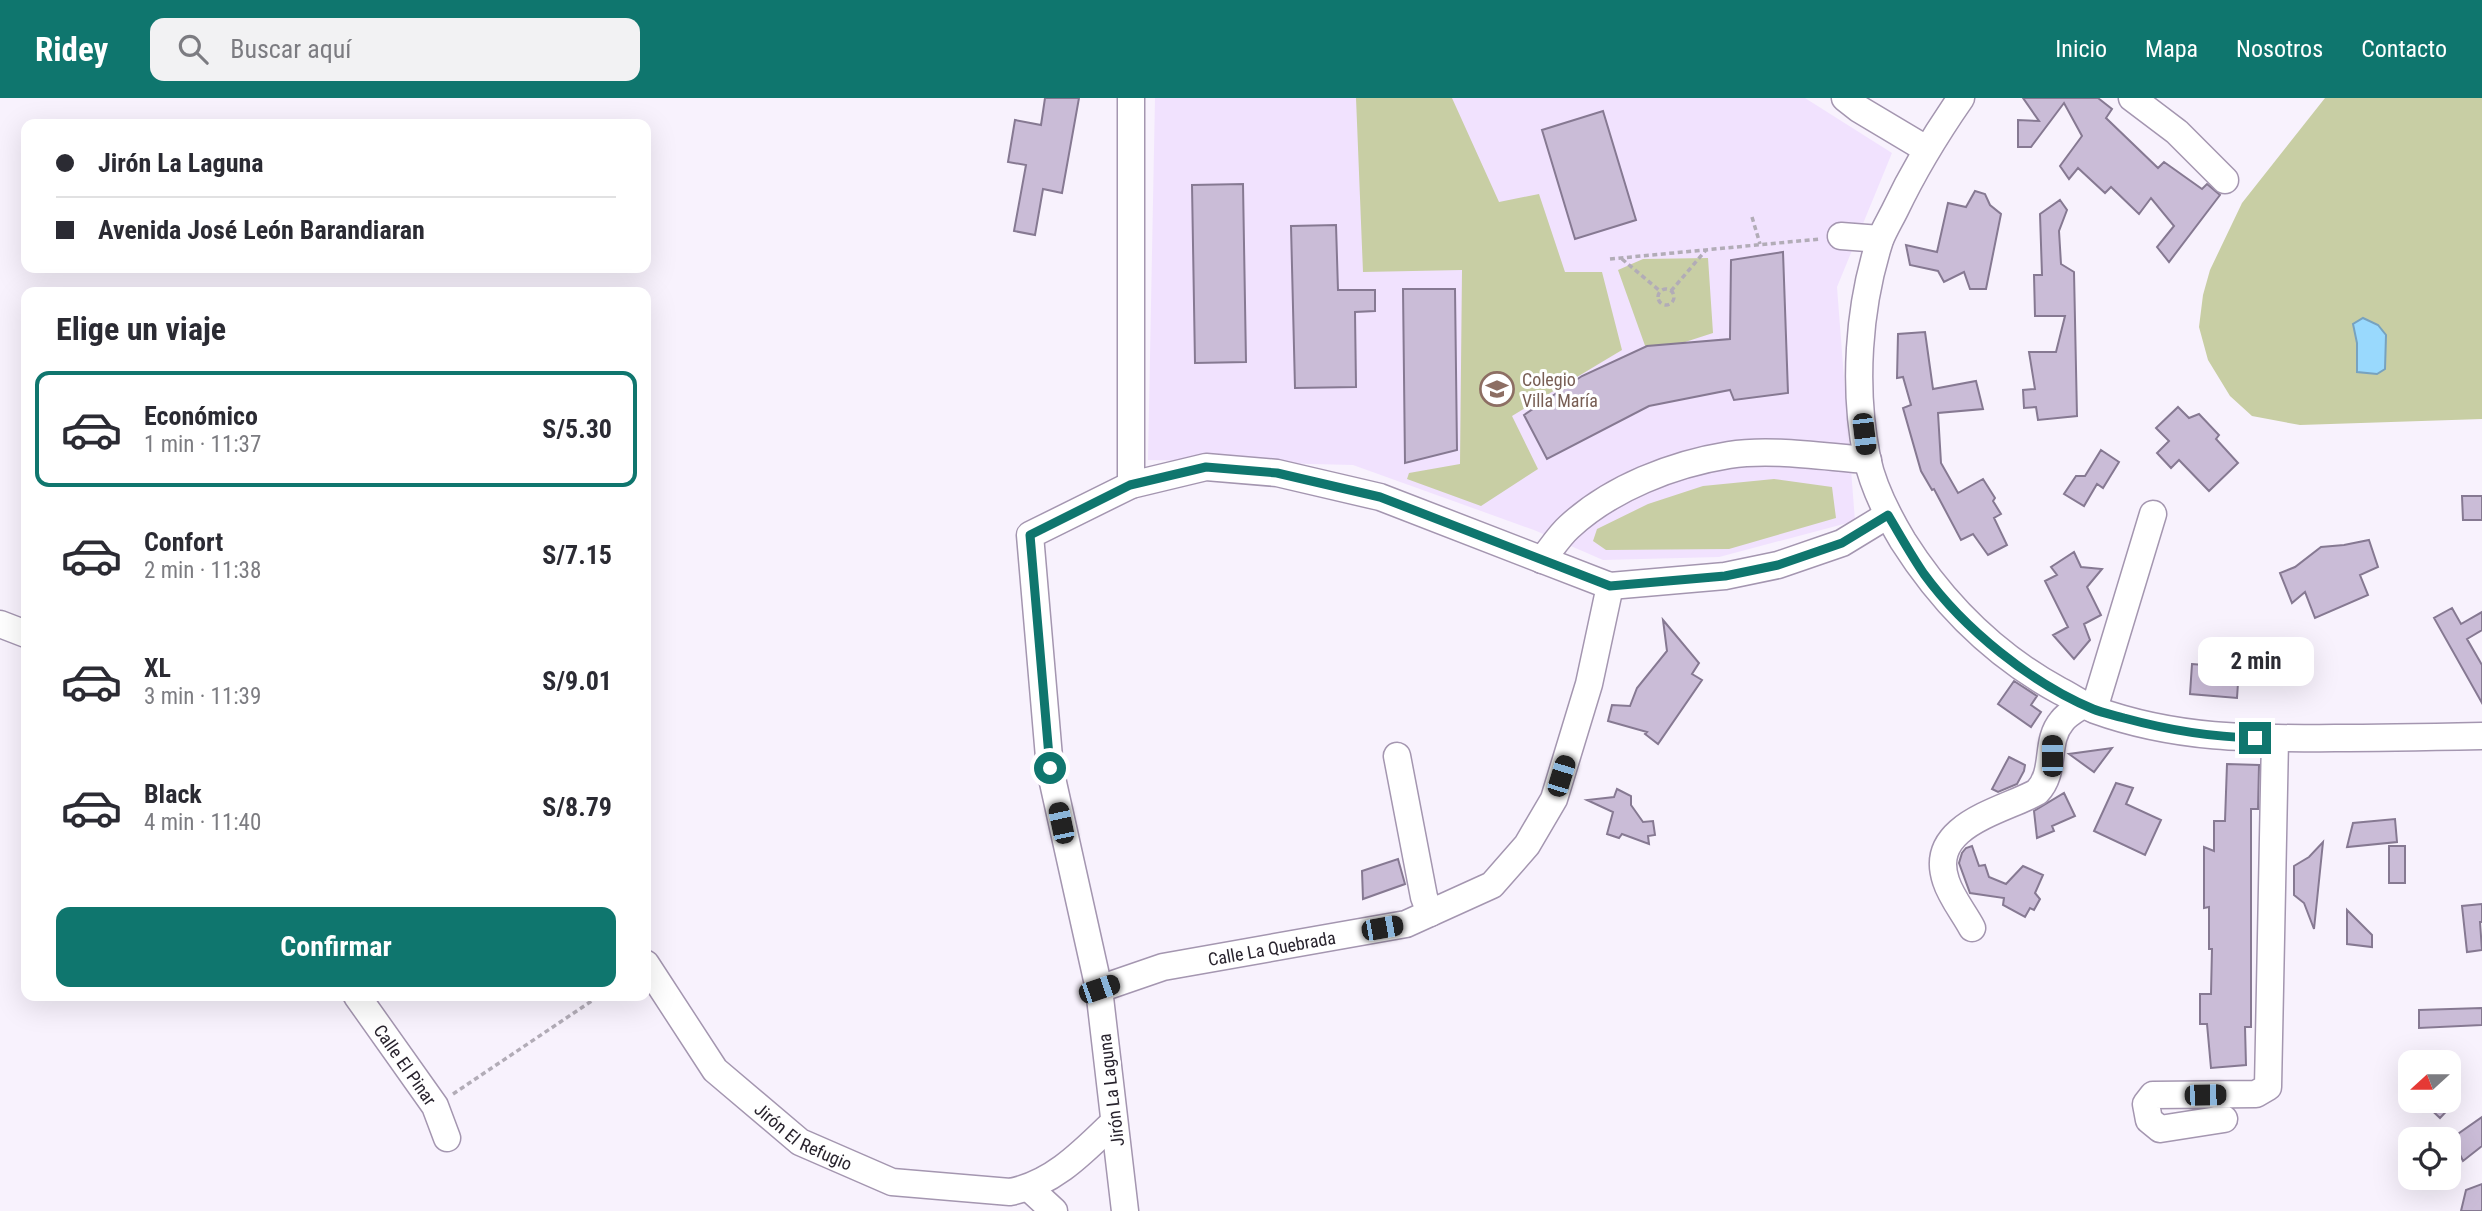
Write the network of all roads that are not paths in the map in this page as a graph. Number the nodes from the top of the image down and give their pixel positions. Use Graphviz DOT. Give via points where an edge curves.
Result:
graph roads {
  1 [pos="1131,98"];
  2 [pos="1845,98"];
  3 [pos="1961,98"];
  4 [pos="2132,98"];
  5 [pos="1926,149"];
  6 [pos="2225,180"];
  7 [pos="1835,237"];
  8 [pos="1881,239"];
  9 [pos="1868,460"];
  10 [pos="1130,485"];
  11 [pos="2153,514"];
  12 [pos="1888,515"];
  13 [pos="1542,560"];
  14 [pos="1610,586"];
  15 [pos="0,624"];
  16 [pos="21,632"];
  17 [pos="2089,707"];
  18 [pos="2482,736"];
  19 [pos="2275,739"];
  20 [pos="1397,756"];
  21 [pos="1430,913"];
  22 [pos="1972,928"];
  23 [pos="651,972"];
  24 [pos="1099,989"];
  25 [pos="361,1001"];
  26 [pos="2224,1119"];
  27 [pos="1114,1122"];
  28 [pos="447,1138"];
  29 [pos="1029,1188"];
  30 [pos="1054,1211"];
  31 [pos="1125,1211"];
  1 -- 10 [label="street"];
  2 -- 5 [label="street"];
  3 -- 5 [label="street"];
  4 -- 6 [label="street" via="2177,132"];
  5 -- 8 [label="street"];
  7 -- 8 [label="street"];
  8 -- 9 [label="street" via="1860,346"];
  9 -- 12 [label="street"];
  9 -- 13 [label="street" via="1730,455 1678,467 1602,501 1569,527"];
  10 -- 13 [label="street, Jirón La Laguna" via="1206,467 1277,473 1380,497"];
  10 -- 24 [label="street, Jirón La Laguna" via="1030,535 1050,768"];
  11 -- 17 [label="street"];
  12 -- 14 [label="street, Jirón La Laguna" via="1842,543 1778,565 1725,576"];
  12 -- 17 [label="street" via="1924,574 1992,646"];
  13 -- 14 [label="street, Jirón La Laguna"];
  14 -- 21 [label="street, Calle La Quebrada" via="1589,684 1554,799 1527,845 1492,886"];
  15 -- 16 [label="street"];
  17 -- 19 [label="street" via="2166,730"];
  17 -- 22 [label="street" via="2061,721 2052,741 2045,783 2037,792 1963,827 1949,844 1944,859 1946,883"];
  18 -- 19 [label="street"];
  19 -- 26 [label="street" via="2269,1087 2256,1094 2153,1095 2146,1104 2149,1120 2160,1129"];
  20 -- 21 [label="street"];
  21 -- 24 [label="street, Calle La Quebrada" via="1406,924 1163,967"];
  23 -- 29 [label="street, Jirón El Refugio" via="715,1070 800,1142 892,1182 1010,1192"];
  24 -- 27 [label="street, Jirón La Laguna"];
  25 -- 28 [label="street, Calle El Pinar" via="435,1106"];
  27 -- 29 [label="street, Jirón El Refugio" via="1079,1155"];
  27 -- 31 [label="street, Jirón La Laguna"];
  29 -- 30 [label="street"];
}
